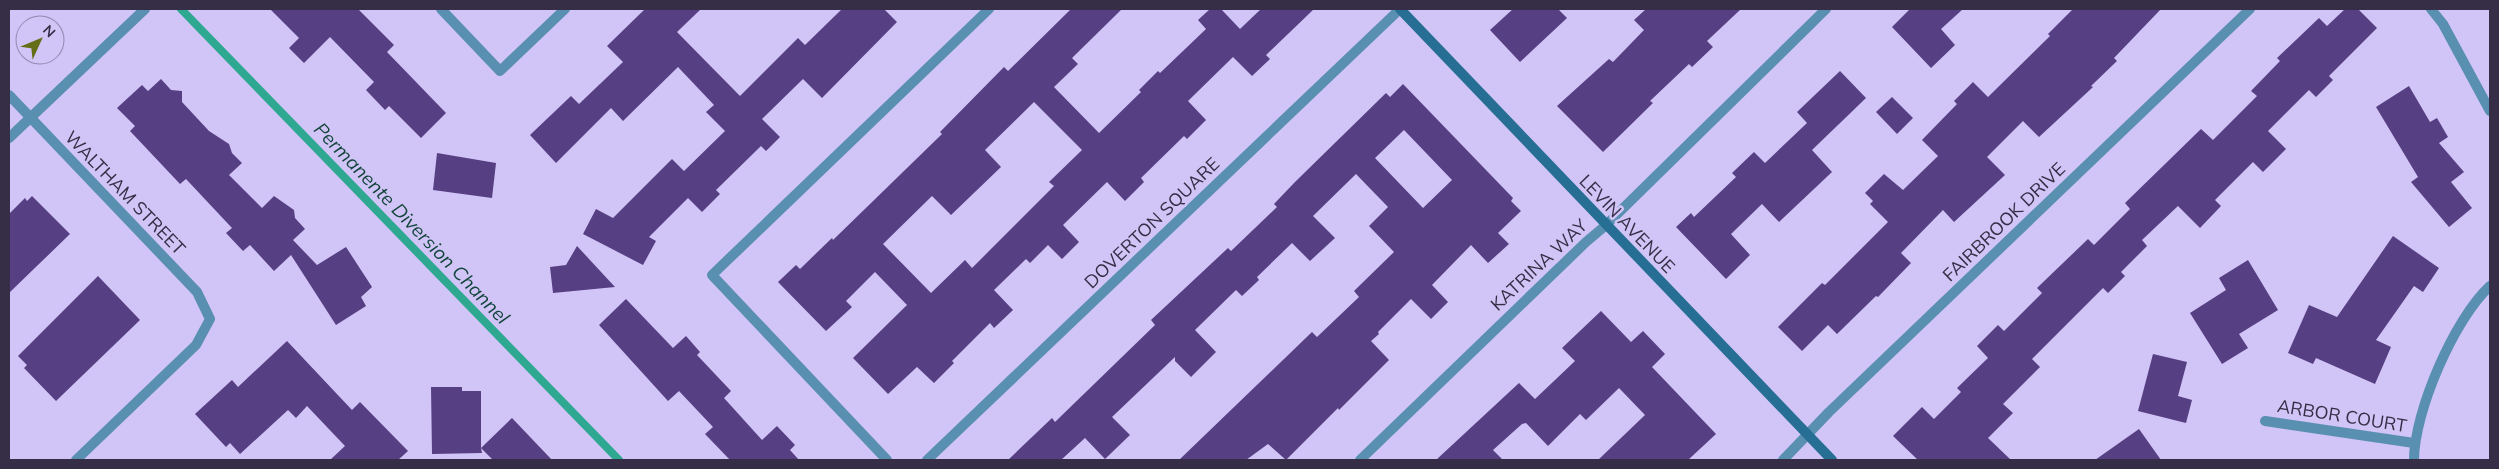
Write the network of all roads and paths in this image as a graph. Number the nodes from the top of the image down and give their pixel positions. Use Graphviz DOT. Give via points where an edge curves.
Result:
graph roads {
  1 [pos="145,9"];
  2 [pos="441,9"];
  3 [pos="565,9"];
  4 [pos="990,9"];
  5 [pos="1400,9"];
  6 [pos="1826,9"];
  7 [pos="2250,9"];
  8 [pos="2431,9"];
  9 [pos="9,95"];
  10 [pos="2490,110"];
  11 [pos="30,118"];
  12 [pos="9,138"];
  13 [pos="1605,226"];
  14 [pos="2490,286"];
  15 [pos="2264,421"];
  16 [pos="1809,436"];
  17 [pos="2414,444"];
  18 [pos="76,460"];
  19 [pos="887,460"];
  20 [pos="927,460"];
  21 [pos="1360,460"];
  22 [pos="1783,460"];
  23 [pos="1832,460"];
  24 [pos="2414,460"];
  1 -- 11 [label="street"];
  2 -- 3 [label="street" via="500,72"];
  4 -- 19 [label="street" via="712,275"];
  5 -- 13 [label="street, LEVIN AVENUE"];
  5 -- 20 [label="street, DOVERTON SQUARE"];
  6 -- 13 [label="street, KATRINA WAY"];
  7 -- 16 [label="street, FAIRBROOK DRIVE" via="1829,412"];
  8 -- 10 [label="street" via="2443,24"];
  9 -- 11 [label="street, WALTHAM STREET"];
  11 -- 12 [label="street"];
  11 -- 18 [label="street, WALTHAM STREET" via="198,292 210,319 196,345"];
  13 -- 16 [label="street, LEVIN AVENUE"];
  13 -- 21 [label="street, KATRINA WAY"];
  14 -- 17 [label="street" via="2464,318 2446,354 2429,392"];
  15 -- 17 [label="street, ARBOR COURT"];
  16 -- 22 [label="street, FAIRBROOK DRIVE"];
  16 -- 23 [label="street, LEVIN AVENUE"];
  17 -- 24 [label="street"];
}
